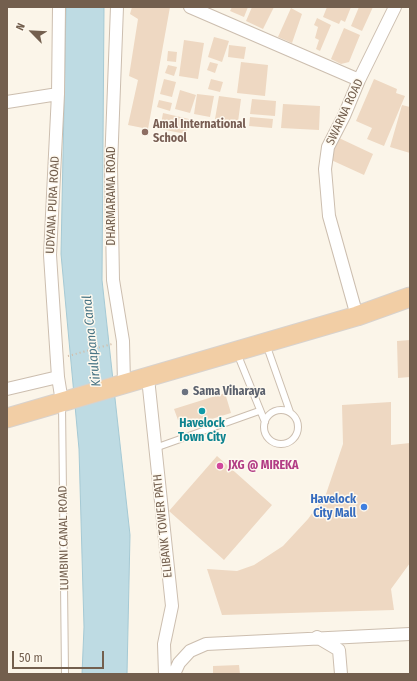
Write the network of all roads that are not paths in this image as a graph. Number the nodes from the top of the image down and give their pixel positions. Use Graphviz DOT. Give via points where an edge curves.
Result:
graph roads {
  1 [pos="59,7"];
  2 [pos="117,7"];
  3 [pos="190,7"];
  4 [pos="391,8"];
  5 [pos="359,80"];
  6 [pos="58,94"];
  7 [pos="7,102"];
  8 [pos="410,298"];
  9 [pos="357,316"];
  10 [pos="265,343"];
  11 [pos="236,352"];
  12 [pos="58,378"];
  13 [pos="148,378"];
  14 [pos="120,385"];
  15 [pos="7,388"];
  16 [pos="63,402"];
  17 [pos="259,411"];
  18 [pos="290,412"];
  19 [pos="7,418"];
  20 [pos="265,422"];
  21 [pos="155,448"];
  22 [pos="410,634"];
  23 [pos="317,637"];
  24 [pos="65,674"];
  25 [pos="165,674"];
  26 [pos="174,674"];
  27 [pos="341,674"];
  1 -- 6 [label="street, UDYANA PURA ROAD"];
  2 -- 14 [label="street, DHARMARAMA ROAD" via="111,166 113,280 123,341"];
  3 -- 5 [label="street"];
  4 -- 5 [label="street, SWARNA ROAD"];
  5 -- 9 [label="street, SWARNA ROAD" via="328,147 325,169 329,216"];
  6 -- 7 [label="street"];
  6 -- 12 [label="street, UDYANA PURA ROAD" via="50,255"];
  8 -- 9 [label="highway"];
  9 -- 10 [label="highway"];
  10 -- 11 [label="highway"];
  10 -- 18 [label="lane"];
  11 -- 13 [label="highway"];
  11 -- 17 [label="lane"];
  12 -- 15 [label="street"];
  12 -- 16 [label="street, UDYANA PURA ROAD"];
  13 -- 14 [label="highway"];
  13 -- 21 [label="street, ELIBANK TOWER PATH"];
  14 -- 16 [label="highway"];
  16 -- 19 [label="highway"];
  16 -- 24 [label="lane, LUMBINI CANAL ROAD"];
  17 -- 20 [label="lane"];
  17 -- 21 [label="lane"];
  18 -- 20 [label="lane" via="276,410"];
  18 -- 20 [label="lane" via="296,418 298,429 297,434 289,442 283,444 272,441 265,433"];
  21 -- 25 [label="street, ELIBANK TOWER PATH" via="172,606 164,644"];
  22 -- 23 [label="street"];
  23 -- 26 [label="street" via="206,644 190,651 179,663"];
  23 -- 27 [label="street" via="339,650"];
}
